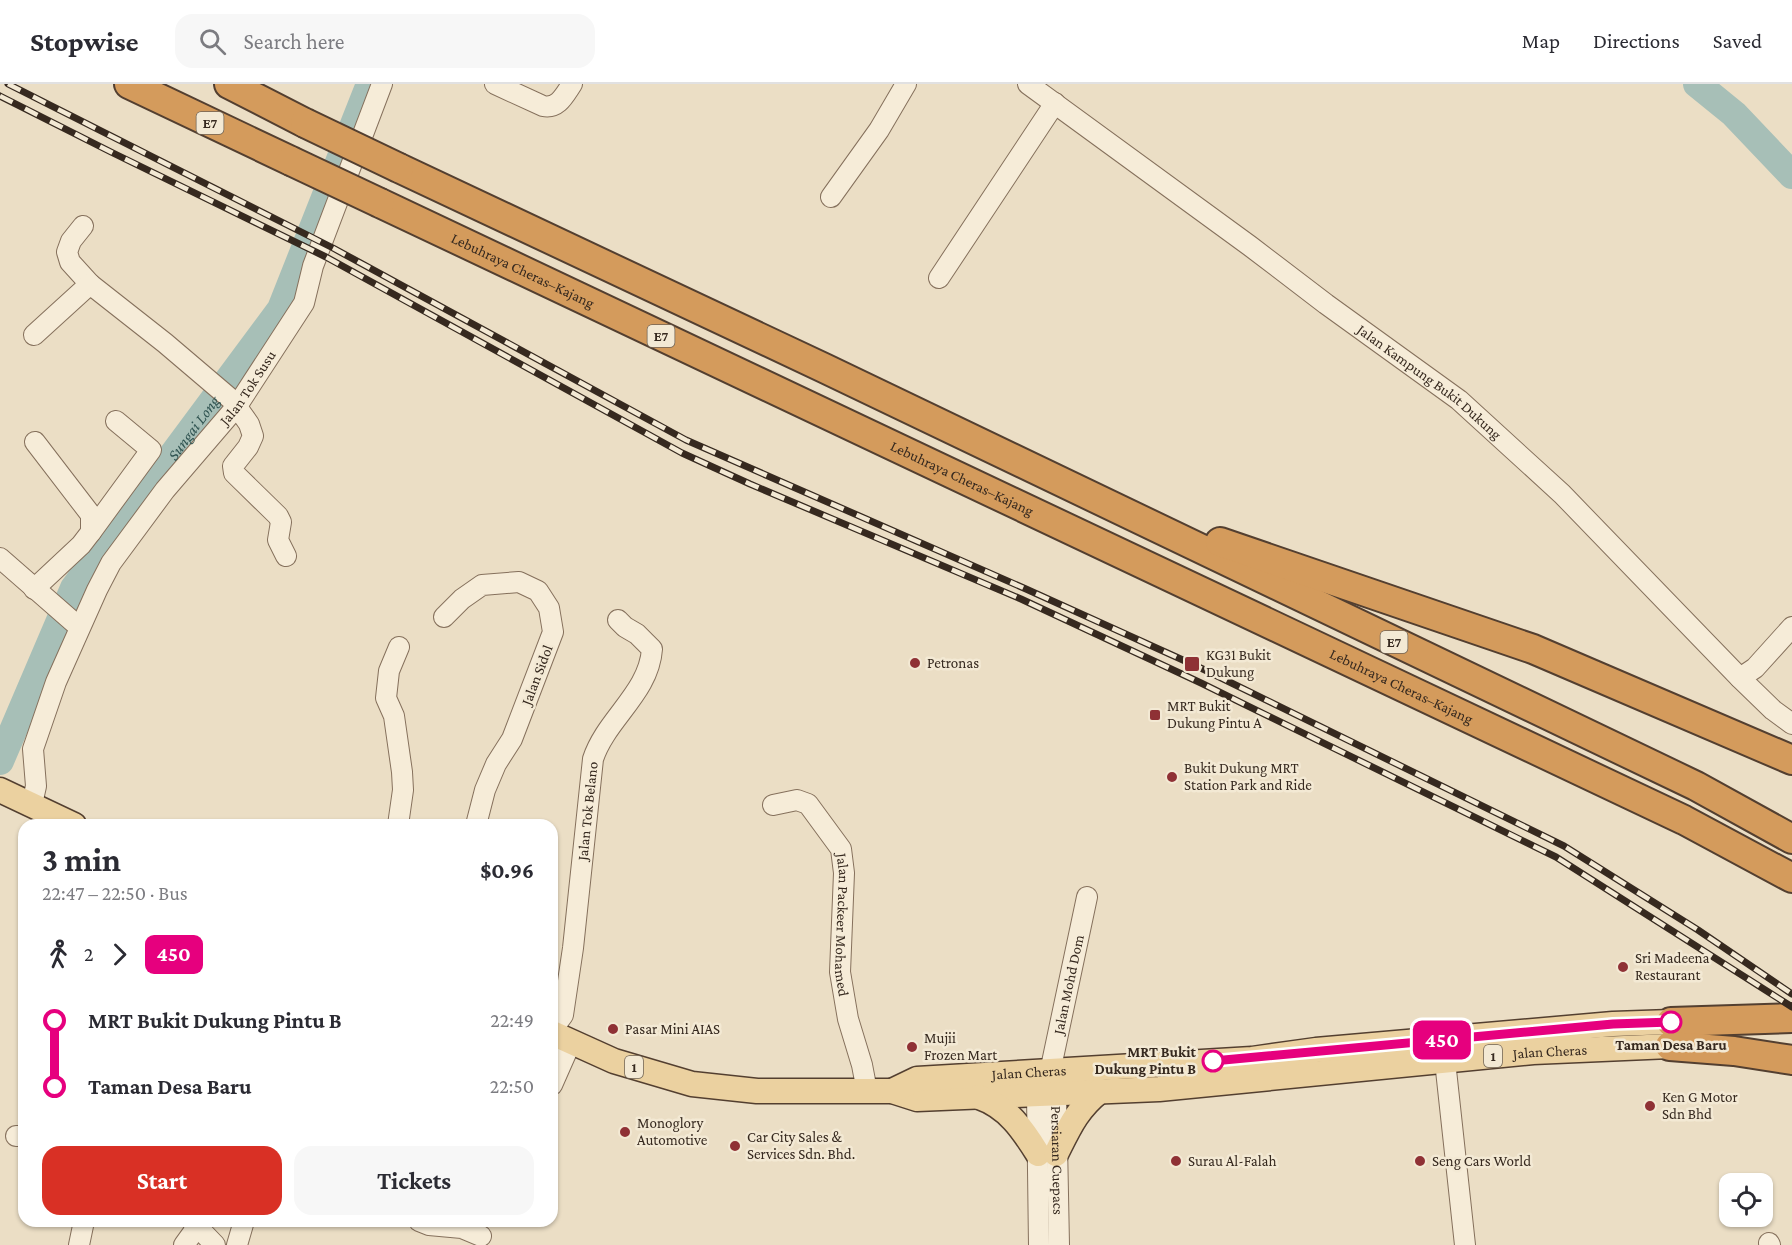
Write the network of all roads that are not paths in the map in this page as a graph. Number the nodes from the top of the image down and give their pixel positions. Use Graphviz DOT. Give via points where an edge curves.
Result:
graph roads {
  1 [pos="129,84"];
  2 [pos="229,84"];
  3 [pos="382,84"];
  4 [pos="495,84"];
  5 [pos="572,84"];
  6 [pos="906,84"];
  7 [pos="1028,84"];
  8 [pos="1055,103"];
  9 [pos="831,197"];
  10 [pos="83,226"];
  11 [pos="939,278"];
  12 [pos="90,284"];
  13 [pos="34,335"];
  14 [pos="234,403"];
  15 [pos="116,421"];
  16 [pos="35,442"];
  17 [pos="1091,497"];
  18 [pos="91,532"];
  19 [pos="286,556"];
  20 [pos="0,558"];
  21 [pos="36,591"];
  22 [pos="444,617"];
  23 [pos="618,620"];
  24 [pos="76,624"];
  25 [pos="1792,627"];
  26 [pos="399,647"];
  27 [pos="1740,678"];
  28 [pos="1792,724"];
  29 [pos="1792,760"];
  30 [pos="14,796"];
  31 [pos="772,805"];
  32 [pos="62,819"];
  33 [pos="399,819"];
  34 [pos="477,819"];
  35 [pos="1792,839"];
  36 [pos="1792,878"];
  37 [pos="1087,897"];
  38 [pos="1792,1018"];
  39 [pos="1670,1034"];
  40 [pos="558,1035"];
  41 [pos="1445,1060"];
  42 [pos="1792,1060"];
  43 [pos="1048,1086"];
  44 [pos="867,1091"];
  45 [pos="892,1091"];
  46 [pos="1100,1091"];
  47 [pos="976,1096"];
  48 [pos="1047,1154"];
  49 [pos="83,1227"];
  50 [pos="193,1227"];
  51 [pos="197,1227"];
  52 [pos="242,1227"];
  53 [pos="451,1227"];
  54 [pos="482,1234"];
  55 [pos="79,1245"];
  56 [pos="184,1245"];
  57 [pos="215,1245"];
  58 [pos="237,1245"];
  59 [pos="1039,1245"];
  60 [pos="1059,1245"];
  61 [pos="1465,1245"];
  1 -- 36 [label="highway, Lebuhraya Cheras–Kajang / E7, bridge" via="1684,820"];
  2 -- 17 [label="highway, E7, bridge"];
  3 -- 14 [label="street, Jalan Tok Susu" via="312,266 303,303"];
  4 -- 5 [label="street" via="550,108 558,104"];
  6 -- 9 [label="street"];
  7 -- 8 [label="street, Jalan Kampung Bukit Dukung"];
  8 -- 11 [label="street"];
  8 -- 27 [label="street, Jalan Kampung Bukit Dukung" via="1459,399 1562,494"];
  10 -- 12 [label="street" via="67,252 70,262"];
  12 -- 13 [label="street"];
  12 -- 14 [label="street"];
  14 -- 19 [label="street" via="253,436 233,466 234,473 278,516 278,540"];
  14 -- 24 [label="street, Jalan Tok Susu" via="111,564"];
  15 -- 18 [label="street" via="151,450"];
  16 -- 18 [label="street" via="91,515"];
  17 -- 29 [label="highway" via="1533,649"];
  17 -- 35 [label="highway, E7" via="1696,786"];
  18 -- 21 [label="street"];
  20 -- 21 [label="street"];
  21 -- 24 [label="street"];
  22 -- 34 [label="street, Jalan Sidol" via="482,585 519,582 538,591 549,608 553,632 512,739 484,790"];
  23 -- 40 [label="street, Jalan Tok Belano" via="652,649 651,657 646,676 598,743 593,759 573,948"];
  24 -- 30 [label="street, Jalan Tok Susu" via="33,749 36,786"];
  25 -- 27 [label="street" via="1755,668"];
  26 -- 33 [label="street" via="389,671 386,698 394,716 402,772"];
  27 -- 28 [label="street, Jalan Kampung Bukit Dukung"];
  30 -- 32 [label="main road"];
  31 -- 44 [label="street, Jalan Packeer Mohamed" via="797,800 808,804 841,849 844,873 840,972"];
  37 -- 43 [label="street, Jalan Mohd Dom"];
  38 -- 39 [label="highway"];
  39 -- 41 [label="main road, Jalan Cheras / 1" via="1604,1048"];
  39 -- 42 [label="highway" via="1734,1051"];
  39 -- 43 [label="main road, Jalan Cheras / 1" via="1613,1024 1316,1050"];
  40 -- 44 [label="main road, Jalan Cheras / 1" via="614,1061 692,1084 757,1091"];
  41 -- 46 [label="main road, Jalan Cheras / 1" via="1158,1089"];
  41 -- 61 [label="street"];
  43 -- 45 [label="main road, Jalan Cheras / 1" via="917,1079"];
  43 -- 46 [label="main road, Jalan Cheras / 1"];
  43 -- 47 [label="main road, Jalan Cheras / 1"];
  43 -- 48 [label="street, Persiaran Cuepacs"];
  44 -- 45 [label="main road, Jalan Cheras / 1"];
  45 -- 47 [label="main road, Jalan Cheras / 1" via="917,1099"];
  46 -- 48 [label="main road" via="1086,1102"];
  47 -- 48 [label="main road" via="1010,1114"];
  48 -- 59 [label="street, Persiaran Cuepacs"];
  48 -- 60 [label="street, Persiaran Cuepacs"];
  49 -- 55 [label="street"];
  50 -- 56 [label="street"];
  51 -- 57 [label="street"];
  52 -- 58 [label="street"];
  53 -- 54 [label="street"];
}
